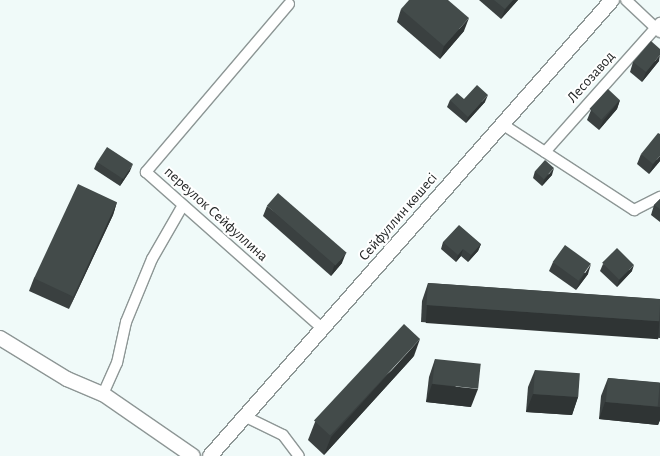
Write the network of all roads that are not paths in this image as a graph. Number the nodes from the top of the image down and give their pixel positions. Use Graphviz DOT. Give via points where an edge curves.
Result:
graph roads {
  1 [pos="612,0"];
  2 [pos="626,0"];
  3 [pos="289,4"];
  4 [pos="658,28"];
  5 [pos="502,124"];
  6 [pos="545,152"];
  7 [pos="660,197"];
  8 [pos="184,205"];
  9 [pos="323,329"];
  10 [pos="0,338"];
  11 [pos="103,394"];
  12 [pos="246,417"];
  13 [pos="193,456"];
  14 [pos="210,456"];
  15 [pos="299,456"];
  1 -- 5 [label="main road, Сейфуллин көшесі"];
  2 -- 4 [label="street"];
  3 -- 8 [label="street, переулок Сейфуллина" via="146,172"];
  4 -- 6 [label="street, Лесозавод"];
  5 -- 6 [label="street"];
  5 -- 9 [label="main road, Сейфуллин көшесі"];
  6 -- 7 [label="street" via="634,210"];
  8 -- 9 [label="street, переулок Сейфуллина"];
  8 -- 11 [label="street" via="152,259 126,322 117,363"];
  9 -- 12 [label="main road, Сейфуллин көшесі"];
  10 -- 11 [label="main road" via="67,379"];
  11 -- 13 [label="main road"];
  12 -- 14 [label="main road, Сейфуллин көшесі"];
  12 -- 15 [label="street" via="283,435"];
}
